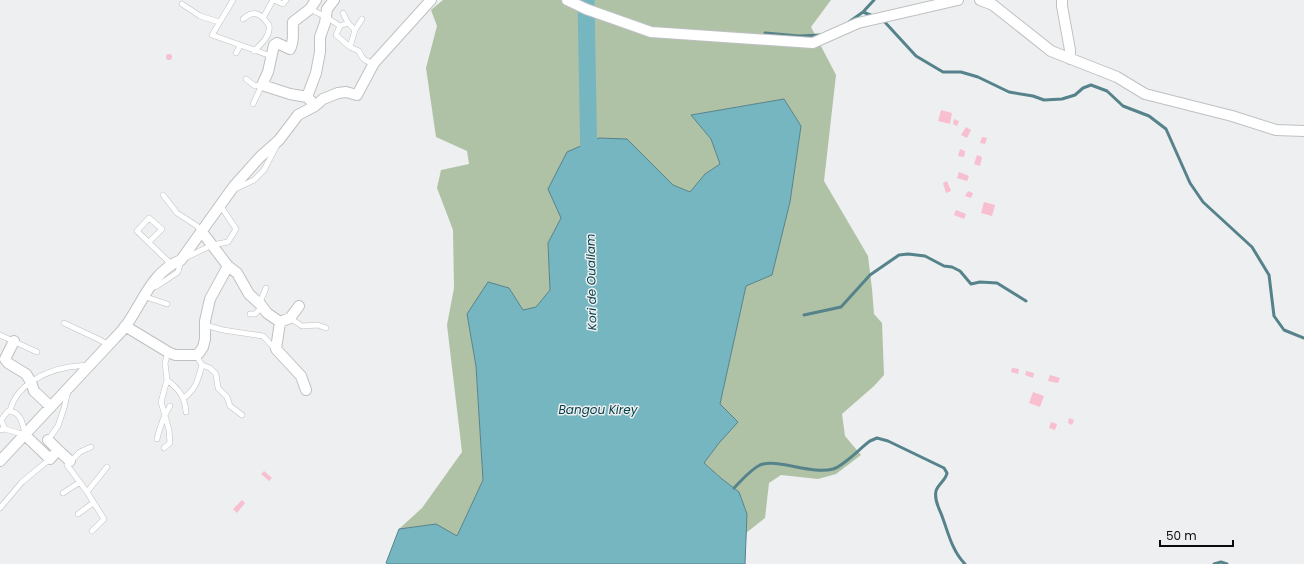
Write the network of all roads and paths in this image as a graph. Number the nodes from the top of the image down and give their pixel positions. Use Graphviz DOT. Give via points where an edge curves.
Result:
graph roads {
  1 [pos="233,0"];
  2 [pos="273,0"];
  3 [pos="286,0"];
  4 [pos="316,0"];
  5 [pos="334,0"];
  6 [pos="431,0"];
  7 [pos="567,0"];
  8 [pos="958,0"];
  9 [pos="980,0"];
  10 [pos="1062,0"];
  11 [pos="182,4"];
  12 [pos="325,8"];
  13 [pos="310,9"];
  14 [pos="343,13"];
  15 [pos="263,18"];
  16 [pos="243,19"];
  17 [pos="362,19"];
  18 [pos="219,22"];
  19 [pos="348,23"];
  20 [pos="340,26"];
  21 [pos="355,30"];
  22 [pos="240,46"];
  23 [pos="350,47"];
  24 [pos="254,51"];
  25 [pos="236,53"];
  26 [pos="271,56"];
  27 [pos="1070,59"];
  28 [pos="374,63"];
  29 [pos="246,79"];
  30 [pos="262,85"];
  31 [pos="307,97"];
  32 [pos="253,104"];
  33 [pos="315,106"];
  34 [pos="1304,131"];
  35 [pos="163,195"];
  36 [pos="220,205"];
  37 [pos="202,232"];
  38 [pos="149,242"];
  39 [pos="212,245"];
  40 [pos="181,260"];
  41 [pos="171,264"];
  42 [pos="228,266"];
  43 [pos="266,288"];
  44 [pos="145,293"];
  45 [pos="167,304"];
  46 [pos="261,305"];
  47 [pos="299,306"];
  48 [pos="250,314"];
  49 [pos="290,318"];
  50 [pos="280,322"];
  51 [pos="64,323"];
  52 [pos="205,325"];
  53 [pos="125,326"];
  54 [pos="326,328"];
  55 [pos="0,334"];
  56 [pos="14,341"];
  57 [pos="109,345"];
  58 [pos="276,349"];
  59 [pos="37,352"];
  60 [pos="168,352"];
  61 [pos="196,355"];
  62 [pos="2,357"];
  63 [pos="90,365"];
  64 [pos="202,365"];
  65 [pos="167,380"];
  66 [pos="31,382"];
  67 [pos="69,388"];
  68 [pos="306,390"];
  69 [pos="184,398"];
  70 [pos="170,406"];
  71 [pos="51,407"];
  72 [pos="10,411"];
  73 [pos="186,412"];
  74 [pos="164,414"];
  75 [pos="242,415"];
  76 [pos="3,429"];
  77 [pos="26,435"];
  78 [pos="157,439"];
  79 [pos="48,440"];
  80 [pos="91,447"];
  81 [pos="164,448"];
  82 [pos="58,450"];
  83 [pos="50,459"];
  84 [pos="0,461"];
  85 [pos="70,461"];
  86 [pos="106,466"];
  87 [pos="80,482"];
  88 [pos="87,492"];
  89 [pos="63,493"];
  90 [pos="93,503"];
  91 [pos="0,508"];
  92 [pos="78,514"];
  93 [pos="92,531"];
  1 -- 18 [label="lane"];
  2 -- 3 [label="lane" via="283,4"];
  2 -- 15 [label="lane"];
  4 -- 13 [label="street"];
  5 -- 12 [label="street"];
  6 -- 28 [label="street"];
  7 -- 8 [label="street" via="651,32 813,43 858,23"];
  9 -- 27 [label="street" via="993,5 1051,52"];
  10 -- 27 [label="street"];
  11 -- 18 [label="lane" via="200,16"];
  12 -- 13 [label="lane"];
  12 -- 20 [label="lane"];
  12 -- 31 [label="street" via="316,73"];
  13 -- 26 [label="street" via="293,22 294,40 290,49 277,43"];
  14 -- 19 [label="lane"];
  15 -- 16 [label="lane" via="251,13"];
  15 -- 24 [label="lane" via="269,25 269,33"];
  17 -- 21 [label="lane"];
  18 -- 22 [label="lane" via="212,35"];
  19 -- 20 [label="lane"];
  19 -- 21 [label="lane"];
  20 -- 23 [label="lane" via="336,35"];
  21 -- 23 [label="lane"];
  22 -- 24 [label="lane"];
  22 -- 25 [label="lane"];
  23 -- 28 [label="lane" via="359,51 367,62"];
  24 -- 26 [label="lane"];
  26 -- 30 [label="street"];
  27 -- 34 [label="street" via="1117,77 1145,94 1276,130"];
  28 -- 33 [label="street" via="357,95 338,92"];
  29 -- 30 [label="lane" via="255,86"];
  30 -- 31 [label="street"];
  30 -- 32 [label="lane"];
  31 -- 33 [label="street"];
  33 -- 36 [label="street" via="298,115 279,140 260,157"];
  35 -- 37 [label="lane" via="177,213"];
  36 -- 37 [label="street"];
  36 -- 39 [label="lane" via="236,229 228,242"];
  37 -- 39 [label="street"];
  37 -- 40 [label="street"];
  38 -- 38 [label="lane" via="137,231 149,218 162,229"];
  38 -- 41 [label="lane"];
  39 -- 40 [label="lane"];
  39 -- 42 [label="street"];
  40 -- 41 [label="street"];
  40 -- 44 [label="lane" via="178,272"];
  41 -- 44 [label="street"];
  42 -- 46 [label="street" via="236,273 249,294"];
  42 -- 52 [label="street" via="210,299"];
  43 -- 46 [label="lane"];
  44 -- 45 [label="lane"];
  44 -- 53 [label="street"];
  46 -- 48 [label="lane" via="255,314"];
  46 -- 50 [label="street"];
  47 -- 49 [label="street"];
  49 -- 50 [label="street"];
  49 -- 54 [label="lane" via="302,326 318,325"];
  50 -- 58 [label="street"];
  51 -- 57 [label="lane"];
  52 -- 58 [label="lane" via="262,336"];
  52 -- 61 [label="street" via="206,339"];
  53 -- 57 [label="street"];
  53 -- 60 [label="street"];
  55 -- 56 [label="lane"];
  56 -- 59 [label="lane"];
  56 -- 62 [label="street"];
  57 -- 63 [label="street"];
  58 -- 68 [label="street" via="301,376"];
  60 -- 61 [label="street" via="175,355"];
  60 -- 65 [label="lane" via="165,364"];
  61 -- 64 [label="lane"];
  62 -- 66 [label="street" via="26,374"];
  63 -- 66 [label="lane" via="45,374"];
  63 -- 67 [label="street"];
  64 -- 69 [label="lane" via="196,386"];
  64 -- 75 [label="lane" via="216,374 218,388 230,406"];
  65 -- 69 [label="lane"];
  65 -- 74 [label="lane" via="162,402"];
  66 -- 71 [label="street" via="34,391"];
  66 -- 72 [label="lane" via="12,402"];
  67 -- 71 [label="street"];
  67 -- 79 [label="lane" via="58,426"];
  69 -- 73 [label="lane"];
  70 -- 74 [label="lane"];
  71 -- 77 [label="street"];
  72 -- 76 [label="lane" via="8,410 0,420"];
  72 -- 77 [label="lane" via="22,419"];
  74 -- 78 [label="lane"];
  74 -- 81 [label="lane" via="170,443"];
  76 -- 77 [label="lane"];
  77 -- 83 [label="street"];
  77 -- 84 [label="street"];
  79 -- 82 [label="street"];
  80 -- 85 [label="lane"];
  82 -- 83 [label="street"];
  82 -- 85 [label="street"];
  83 -- 91 [label="lane" via="22,482"];
  85 -- 87 [label="lane" via="67,465"];
  86 -- 88 [label="lane"];
  87 -- 88 [label="lane"];
  87 -- 89 [label="lane"];
  88 -- 90 [label="lane"];
  90 -- 92 [label="lane"];
  90 -- 93 [label="lane" via="104,519"];
}
